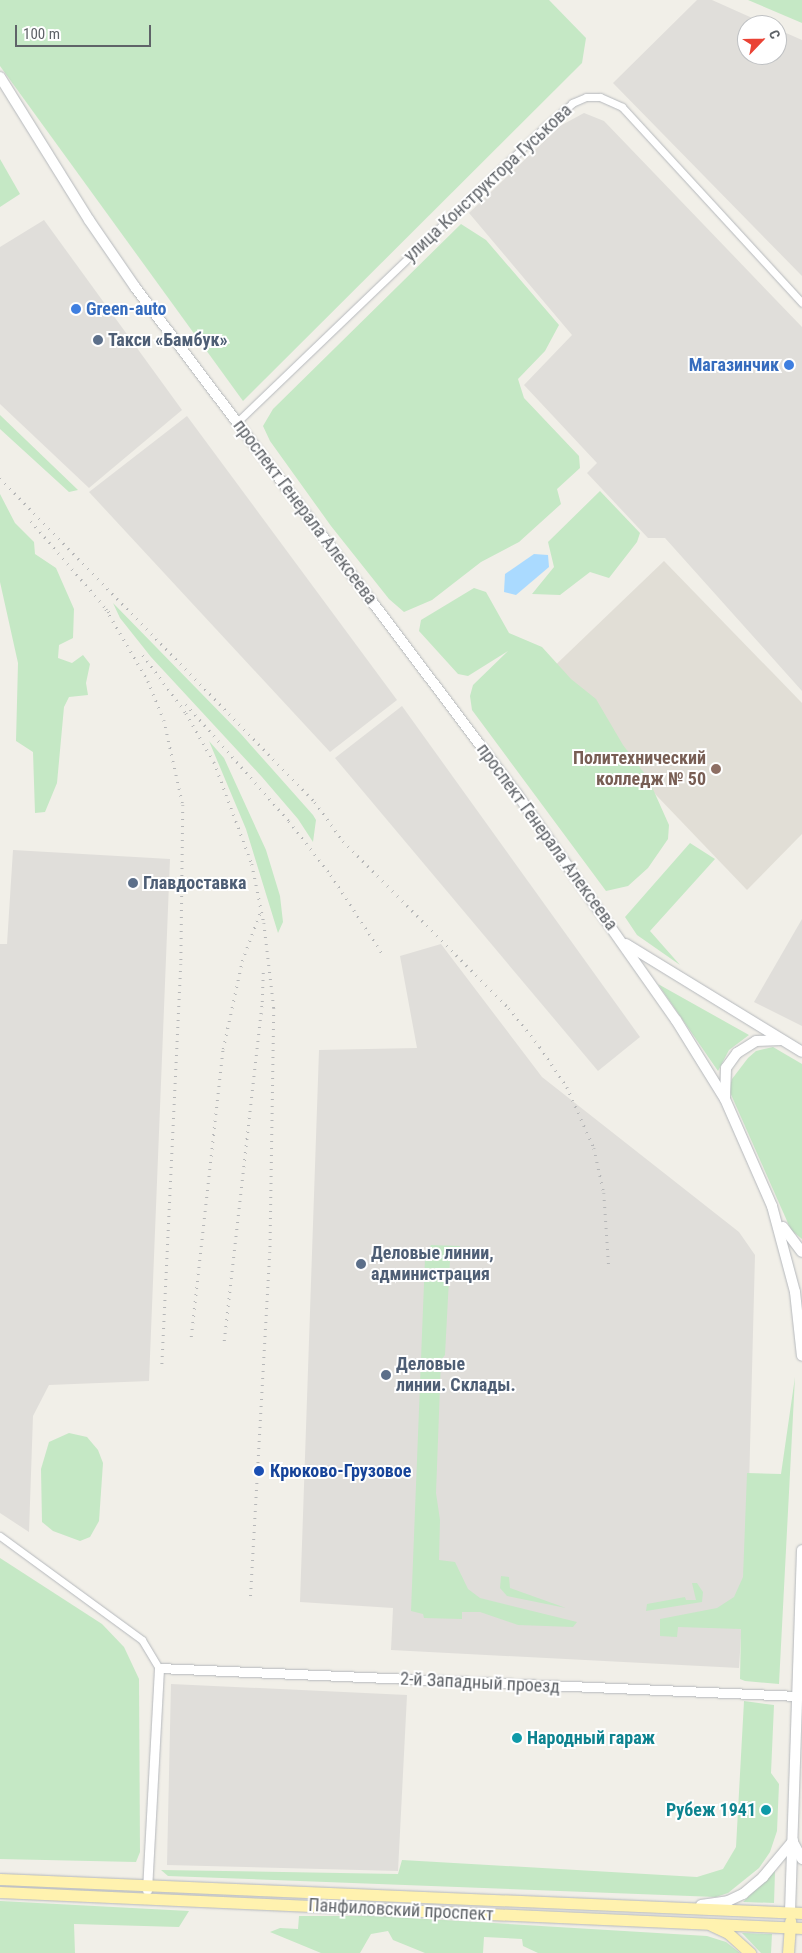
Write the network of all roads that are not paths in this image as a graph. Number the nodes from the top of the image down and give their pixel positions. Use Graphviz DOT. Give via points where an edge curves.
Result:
graph roads {
  1 [pos="0,77"];
  2 [pos="802,303"];
  3 [pos="237,422"];
  4 [pos="620,941"];
  5 [pos="782,1040"];
  6 [pos="802,1052"];
  7 [pos="725,1099"];
  8 [pos="772,1206"];
  9 [pos="802,1252"];
  10 [pos="802,1356"];
  11 [pos="0,1536"];
  12 [pos="802,1550"];
  13 [pos="159,1668"];
  14 [pos="800,1696"];
  15 [pos="793,1841"];
  16 [pos="802,1860"];
  17 [pos="0,1880"];
  18 [pos="147,1886"];
  19 [pos="0,1892"];
  20 [pos="147,1898"];
  21 [pos="662,1907"];
  22 [pos="796,1912"];
  23 [pos="705,1922"];
  24 [pos="789,1928"];
  25 [pos="802,1928"];
  26 [pos="750,1953"];
  27 [pos="788,1953"];
  1 -- 3 [label="main road, проспект Генерала Алексеева" via="89,220"];
  2 -- 3 [label="street, улица Конструктора Гуськова" via="622,107 600,96 586,97 572,103 539,133"];
  3 -- 4 [label="main road, проспект Генерала Алексеева" via="512,788"];
  4 -- 5 [label="main road, проспект Генерала Алексеева"];
  4 -- 7 [label="main road, проспект Генерала Алексеева"];
  5 -- 6 [label="main road, проспект Генерала Алексеева"];
  5 -- 7 [label="main road" via="756,1041 736,1053 726,1068"];
  7 -- 8 [label="main road, проспект Генерала Алексеева"];
  8 -- 9 [label="main road"];
  8 -- 10 [label="main road, проспект Генерала Алексеева" via="795,1292"];
  11 -- 13 [label="street" via="142,1640"];
  12 -- 14 [label="main road"];
  13 -- 14 [label="street, 2-й Западный проезд"];
  13 -- 18 [label="street"];
  14 -- 15 [label="main road"];
  15 -- 16 [label="main road"];
  15 -- 21 [label="main road" via="763,1877 742,1894 712,1904"];
  15 -- 22 [label="main road"];
  17 -- 18 [label="main road, Панфиловский проспект"];
  18 -- 20 [label="street"];
  18 -- 21 [label="main road, Панфиловский проспект"];
  19 -- 20 [label="main road, Панфиловский проспект"];
  20 -- 23 [label="main road, Панфиловский проспект"];
  21 -- 22 [label="main road, Панфиловский проспект"];
  22 -- 24 [label="main road"];
  23 -- 24 [label="main road, Панфиловский проспект"];
  23 -- 26 [label="main road" via="728,1934"];
  24 -- 25 [label="main road, Панфиловский проспект"];
  24 -- 27 [label="main road"];
}
